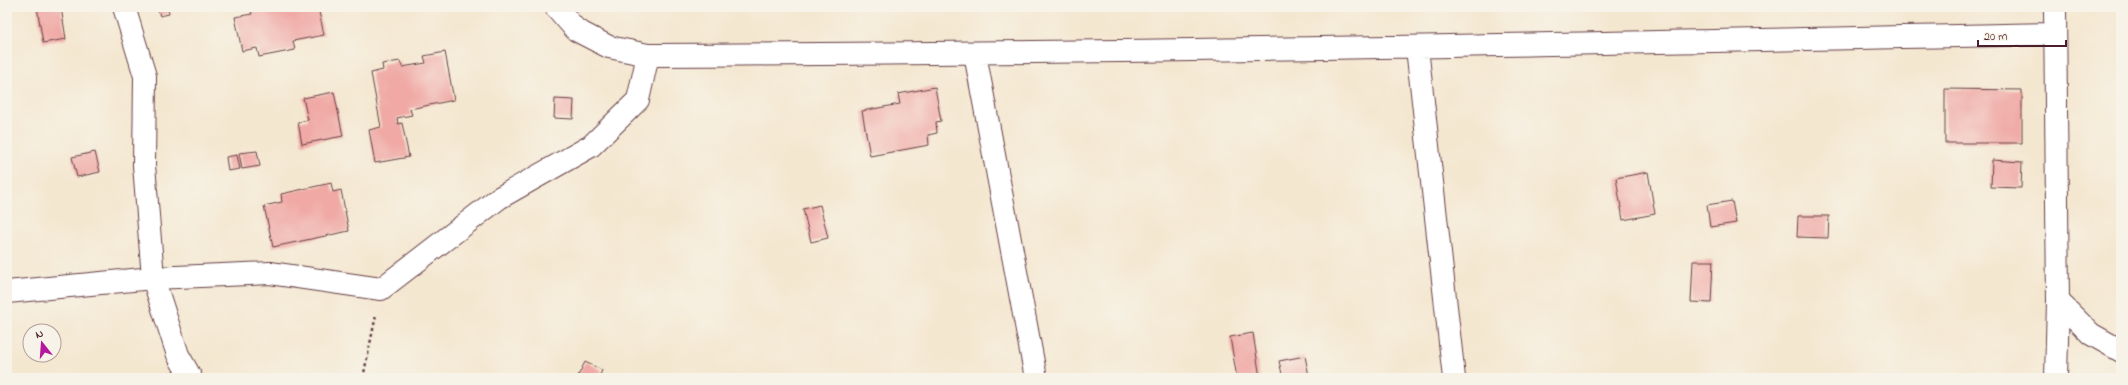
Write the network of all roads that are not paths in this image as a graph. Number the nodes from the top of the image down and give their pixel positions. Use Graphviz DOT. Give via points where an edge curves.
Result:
graph roads {
  1 [pos="124,7"];
  2 [pos="556,7"];
  3 [pos="2055,7"];
  4 [pos="2055,34"];
  5 [pos="1417,48"];
  6 [pos="974,54"];
  7 [pos="648,55"];
  8 [pos="153,278"];
  9 [pos="7,292"];
  10 [pos="2058,301"];
  11 [pos="2121,351"];
  12 [pos="191,378"];
  13 [pos="1036,378"];
  14 [pos="1454,378"];
  15 [pos="2056,378"];
  1 -- 8 [label="street" via="145,76 144,164"];
  2 -- 7 [label="street" via="576,30 609,47"];
  3 -- 4 [label="street"];
  4 -- 5 [label="street"];
  4 -- 10 [label="street"];
  5 -- 6 [label="street"];
  5 -- 14 [label="street"];
  6 -- 7 [label="street"];
  6 -- 13 [label="street"];
  7 -- 8 [label="street" via="638,100 590,146 499,198 381,289 270,273"];
  8 -- 9 [label="street"];
  8 -- 12 [label="street" via="178,355"];
  10 -- 11 [label="street" via="2091,334"];
  10 -- 15 [label="street"];
}
